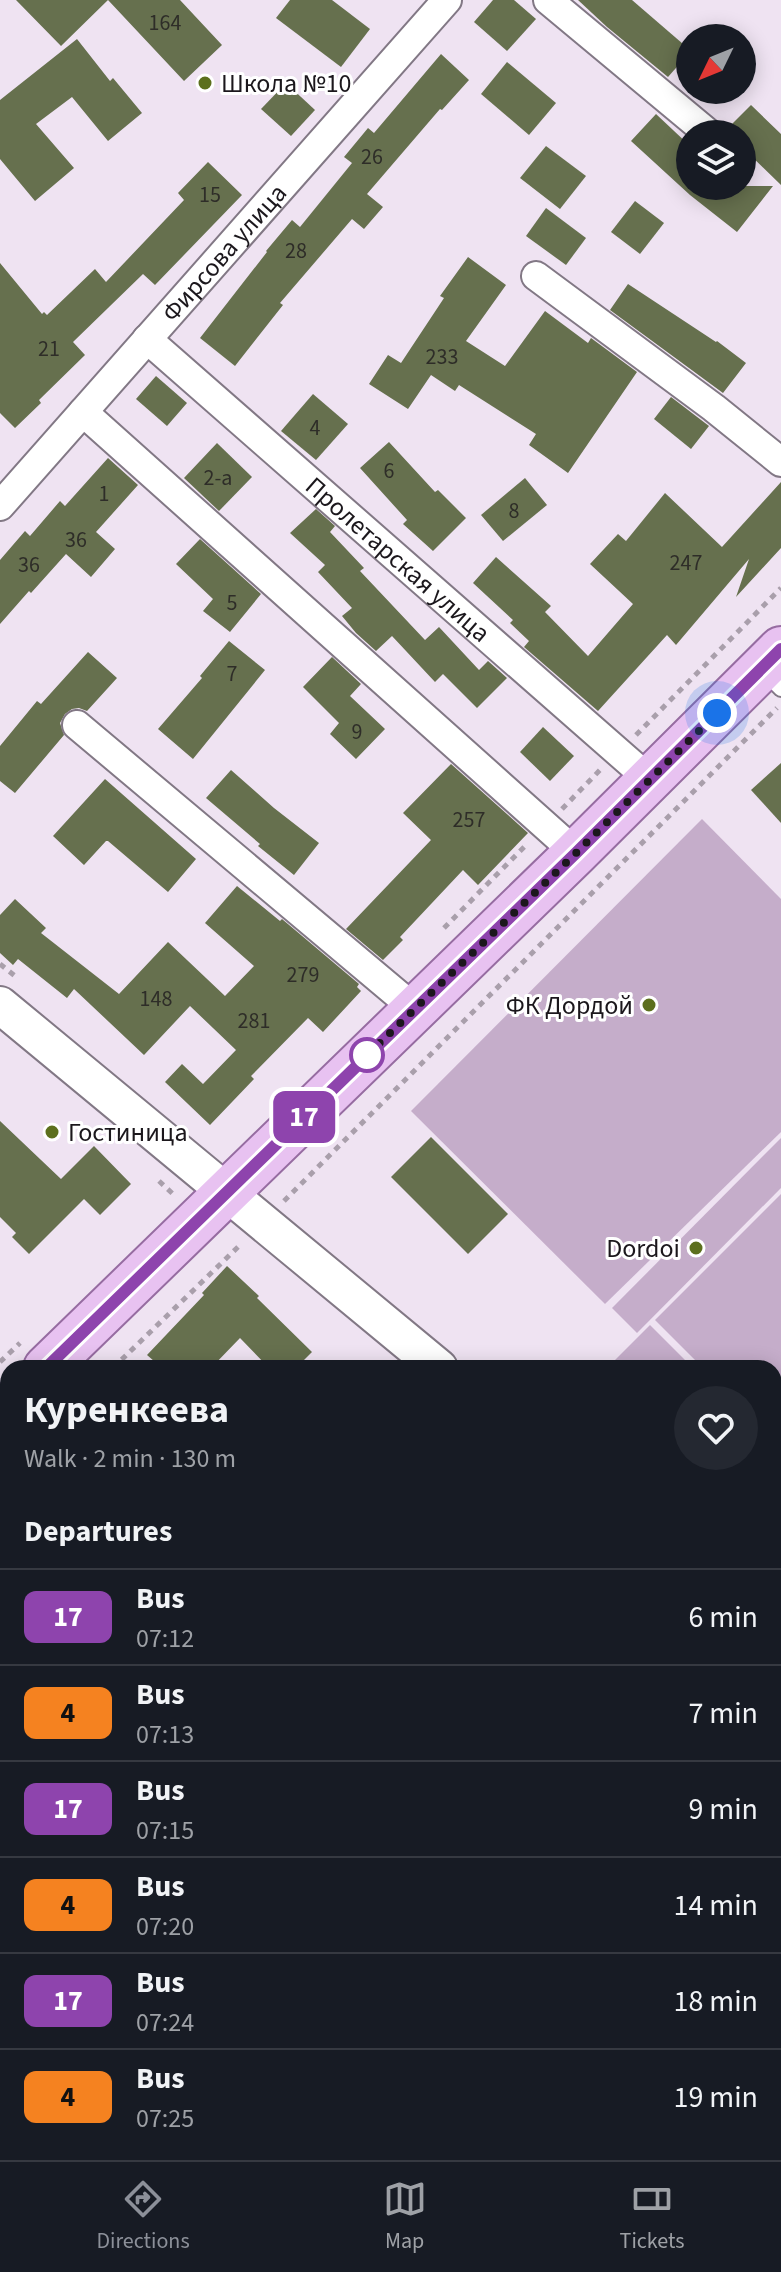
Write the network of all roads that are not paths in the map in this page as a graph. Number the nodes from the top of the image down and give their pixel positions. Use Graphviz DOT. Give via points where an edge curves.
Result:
graph roads {
  1 [pos="447,0"];
  2 [pos="548,0"];
  3 [pos="692,120"];
  4 [pos="536,276"];
  5 [pos="147,339"];
  6 [pos="83,412"];
  7 [pos="781,462"];
  8 [pos="0,506"];
  9 [pos="776,678"];
  10 [pos="77,725"];
  11 [pos="634,766"];
  12 [pos="561,839"];
  13 [pos="0,1005"];
  14 [pos="415,1009"];
  15 [pos="226,1193"];
  16 [pos="54,1360"];
  17 [pos="429,1360"];
  1 -- 5 [label="street, Фирсова улица"];
  2 -- 3 [label="street"];
  4 -- 7 [label="street"];
  5 -- 6 [label="street, Фирсова улица"];
  5 -- 11 [label="street, Пролетарская улица"];
  6 -- 8 [label="street, Фирсова улица"];
  6 -- 12 [label="street"];
  9 -- 11 [label="main road"];
  10 -- 14 [label="street"];
  11 -- 12 [label="main road"];
  12 -- 14 [label="main road"];
  13 -- 15 [label="street"];
  14 -- 15 [label="main road"];
  15 -- 16 [label="main road"];
  15 -- 17 [label="street"];
}
